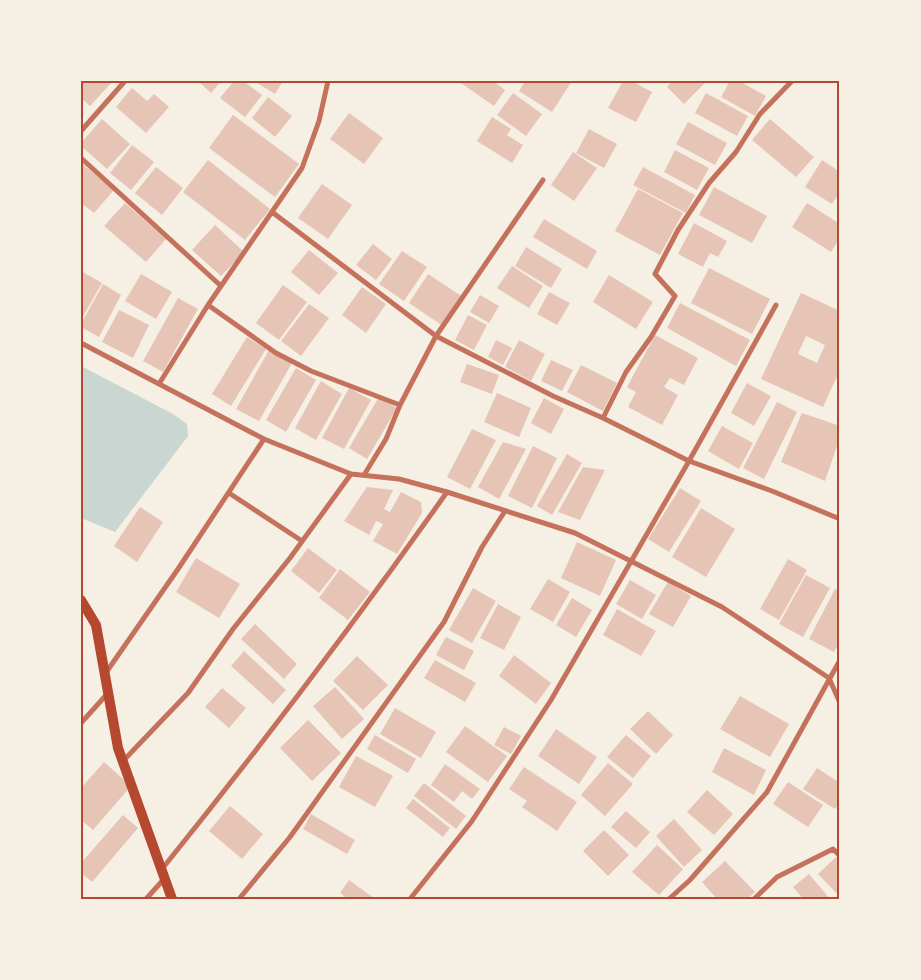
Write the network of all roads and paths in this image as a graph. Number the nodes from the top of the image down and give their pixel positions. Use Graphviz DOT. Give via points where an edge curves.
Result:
graph roads {
  1 [pos="125,81"];
  2 [pos="328,81"];
  3 [pos="792,81"];
  4 [pos="81,131"];
  5 [pos="81,158"];
  6 [pos="543,180"];
  7 [pos="272,212"];
  8 [pos="221,286"];
  9 [pos="208,305"];
  10 [pos="776,305"];
  11 [pos="436,336"];
  12 [pos="81,343"];
  13 [pos="159,384"];
  14 [pos="400,405"];
  15 [pos="603,418"];
  16 [pos="264,439"];
  17 [pos="689,461"];
  18 [pos="351,474"];
  19 [pos="364,475"];
  20 [pos="447,492"];
  21 [pos="229,493"];
  22 [pos="505,511"];
  23 [pos="840,519"];
  24 [pos="302,541"];
  25 [pos="630,561"];
  26 [pos="81,600"];
  27 [pos="840,660"];
  28 [pos="105,674"];
  29 [pos="829,678"];
  30 [pos="108,692"];
  31 [pos="840,703"];
  32 [pos="81,723"];
  33 [pos="122,762"];
  34 [pos="840,856"];
  35 [pos="163,874"];
  36 [pos="146,899"];
  37 [pos="172,899"];
  38 [pos="239,899"];
  39 [pos="410,899"];
  40 [pos="669,899"];
  41 [pos="754,899"];
  1 -- 4 [label="street"];
  2 -- 7 [label="street" via="319,121 302,168"];
  3 -- 15 [label="street" via="760,114 678,230 654,274 675,296 626,372"];
  5 -- 8 [label="street"];
  6 -- 11 [label="street"];
  7 -- 8 [label="street"];
  7 -- 11 [label="street"];
  8 -- 9 [label="street"];
  9 -- 13 [label="street"];
  9 -- 14 [label="street" via="276,353 311,371"];
  10 -- 17 [label="street"];
  11 -- 14 [label="street"];
  11 -- 15 [label="street"];
  12 -- 13 [label="street"];
  13 -- 16 [label="street"];
  14 -- 19 [label="street" via="386,439"];
  15 -- 17 [label="street"];
  16 -- 18 [label="street"];
  16 -- 21 [label="street"];
  17 -- 23 [label="street"];
  17 -- 25 [label="street"];
  18 -- 19 [label="street"];
  18 -- 24 [label="street"];
  19 -- 20 [label="street"];
  20 -- 22 [label="street"];
  20 -- 35 [label="street"];
  21 -- 24 [label="street"];
  21 -- 28 [label="street"];
  22 -- 25 [label="street" via="575,533"];
  22 -- 38 [label="street" via="482,546 444,622 290,837"];
  24 -- 33 [label="street" via="188,692"];
  25 -- 29 [label="street" via="722,607"];
  25 -- 39 [label="street" via="551,700 472,821"];
  26 -- 28 [label="main road" via="96,625"];
  27 -- 29 [label="street"];
  28 -- 30 [label="main road"];
  29 -- 31 [label="street"];
  29 -- 40 [label="street" via="767,792 690,880"];
  30 -- 32 [label="street"];
  30 -- 33 [label="main road"];
  33 -- 35 [label="main road"];
  34 -- 41 [label="street" via="833,849 777,877"];
  35 -- 36 [label="street"];
  35 -- 37 [label="main road"];
}
